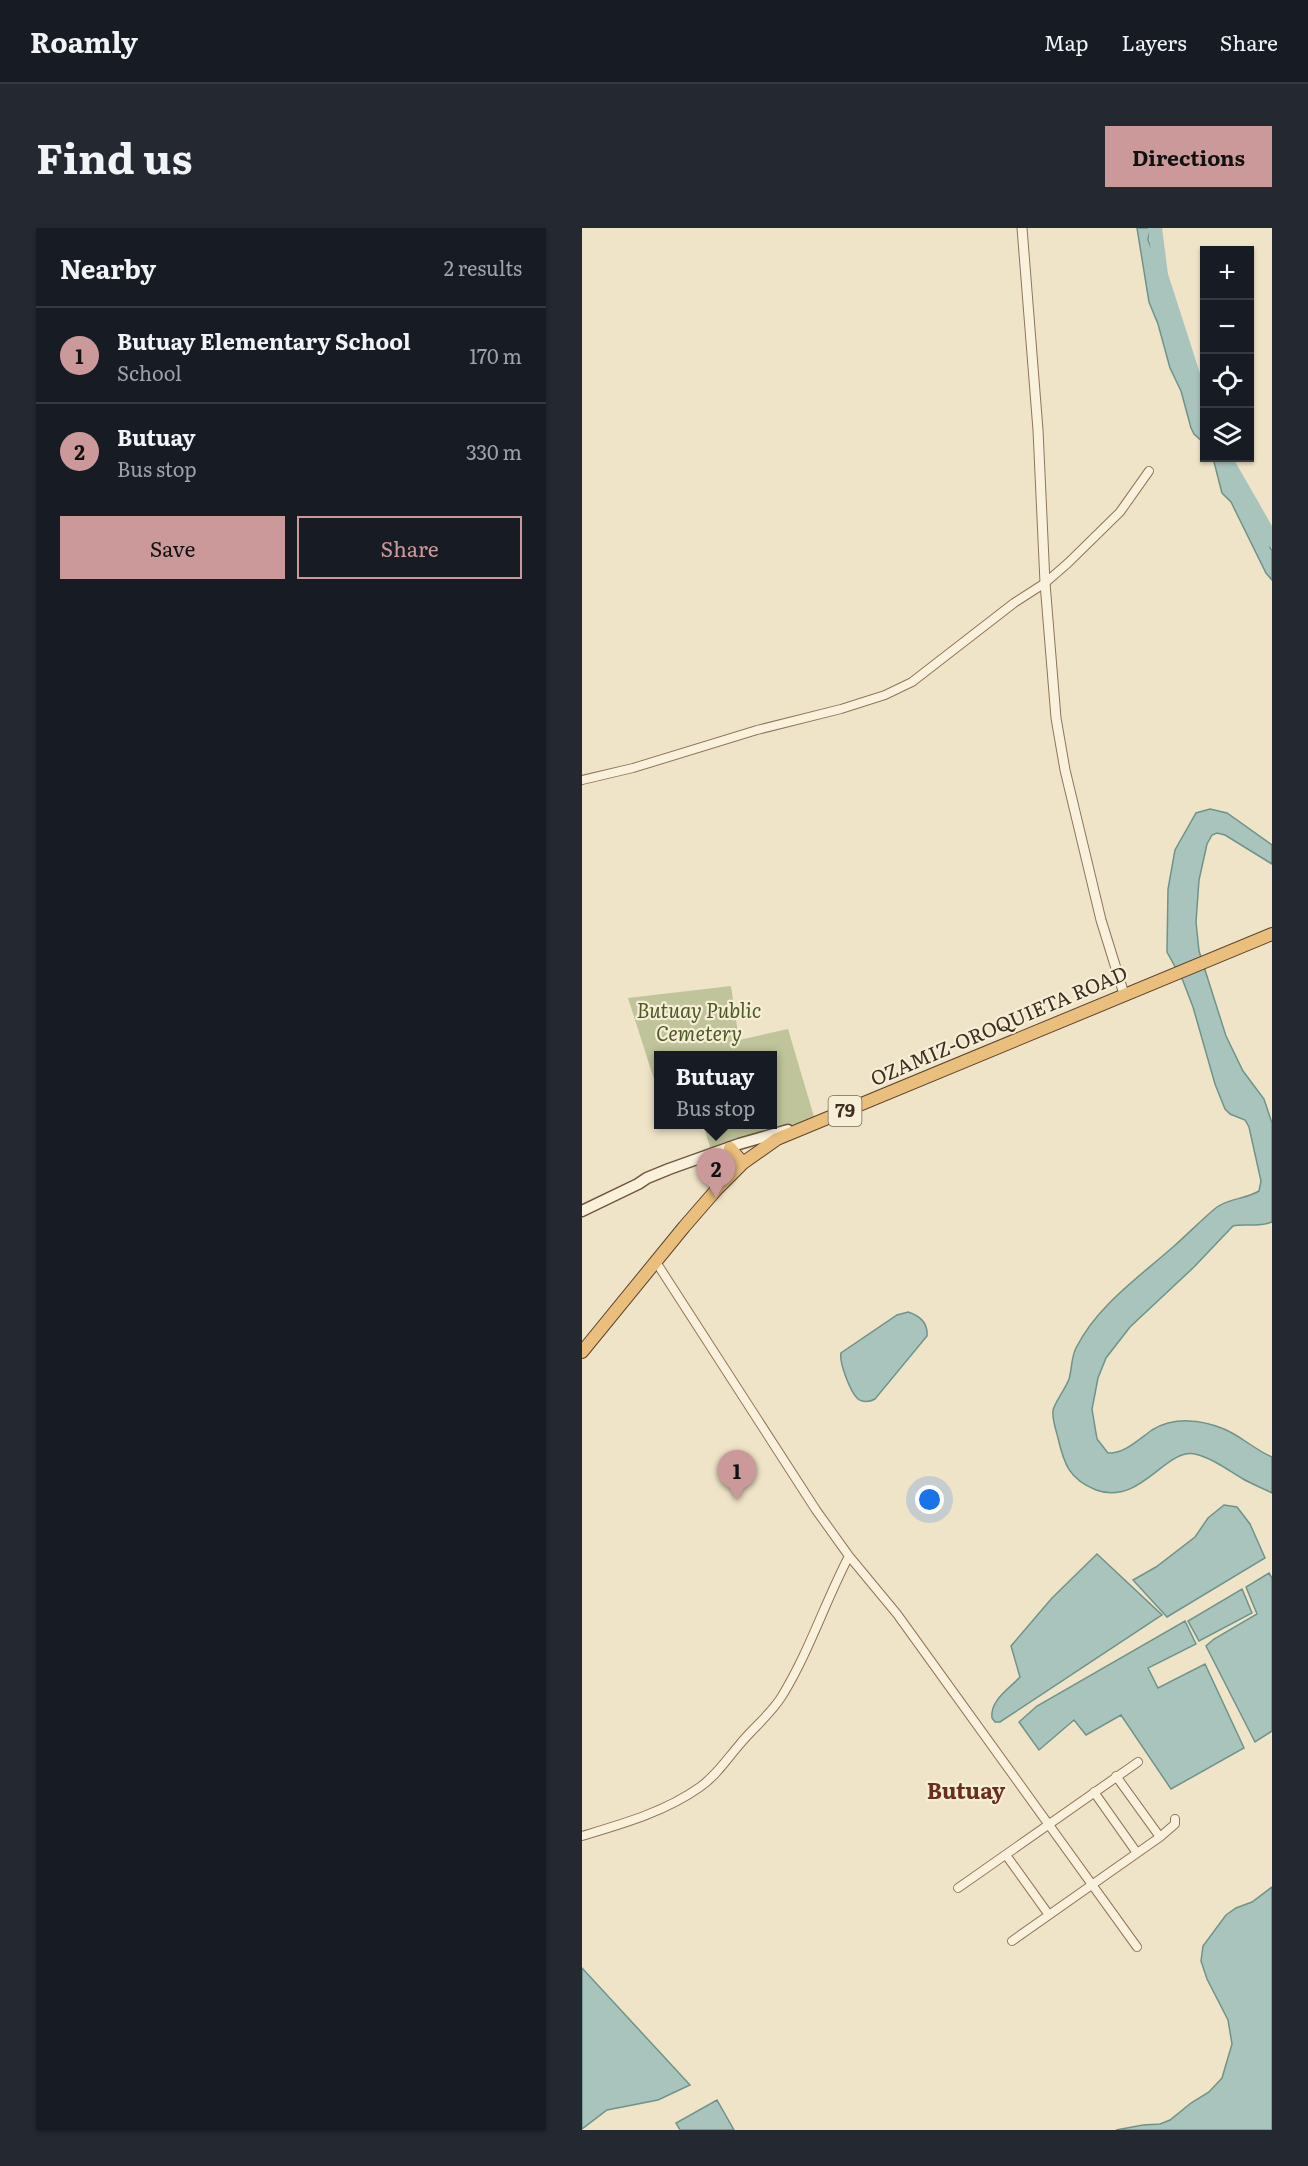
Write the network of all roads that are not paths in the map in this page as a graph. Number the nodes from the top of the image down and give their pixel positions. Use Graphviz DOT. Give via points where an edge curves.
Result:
graph roads {
  1 [pos="1022,228"];
  2 [pos="1149,471"];
  3 [pos="1045,583"];
  4 [pos="582,780"];
  5 [pos="1272,934"];
  6 [pos="1124,994"];
  7 [pos="802,1127"];
  8 [pos="777,1139"];
  9 [pos="732,1150"];
  10 [pos="743,1163"];
  11 [pos="582,1211"];
  12 [pos="656,1262"];
  13 [pos="582,1352"];
  14 [pos="849,1556"];
  15 [pos="1138,1762"];
  16 [pos="1116,1776"];
  17 [pos="1094,1792"];
  18 [pos="1175,1819"];
  19 [pos="1049,1825"];
  20 [pos="582,1836"];
  21 [pos="1160,1837"];
  22 [pos="1137,1853"];
  23 [pos="1005,1855"];
  24 [pos="1093,1884"];
  25 [pos="958,1888"];
  26 [pos="1049,1915"];
  27 [pos="1011,1941"];
  28 [pos="1137,1947"];
  1 -- 3 [label="street"];
  2 -- 3 [label="street" via="1120,512"];
  3 -- 4 [label="street" via="912,682 885,695"];
  3 -- 6 [label="street" via="1056,718 1065,770 1101,920"];
  5 -- 6 [label="highway, OZAMIZ-OROQUIETA ROAD / 79"];
  6 -- 7 [label="highway, OZAMIZ-OROQUIETA ROAD / 79"];
  7 -- 8 [label="highway, OZAMIZ-OROQUIETA ROAD / 79"];
  7 -- 9 [label="main road"];
  8 -- 9 [label="main road"];
  8 -- 10 [label="highway, OZAMIZ-OROQUIETA ROAD / 79"];
  9 -- 10 [label="highway"];
  9 -- 11 [label="main road"];
  10 -- 12 [label="highway, OZAMIZ-OROQUIETA ROAD / 79"];
  12 -- 13 [label="highway, OZAMIZ-OROQUIETA ROAD / 79"];
  12 -- 14 [label="street" via="784,1463"];
  14 -- 19 [label="street" via="897,1614"];
  14 -- 20 [label="street" via="782,1698 721,1768 674,1803"];
  15 -- 16 [label="street"];
  16 -- 17 [label="street"];
  16 -- 21 [label="street"];
  17 -- 19 [label="street"];
  17 -- 22 [label="street"];
  18 -- 21 [label="street" via="1175,1824"];
  19 -- 23 [label="street"];
  19 -- 24 [label="street"];
  21 -- 22 [label="street"];
  22 -- 24 [label="street"];
  23 -- 25 [label="street"];
  23 -- 26 [label="street"];
  24 -- 26 [label="street"];
  24 -- 28 [label="street"];
  26 -- 27 [label="street"];
}
